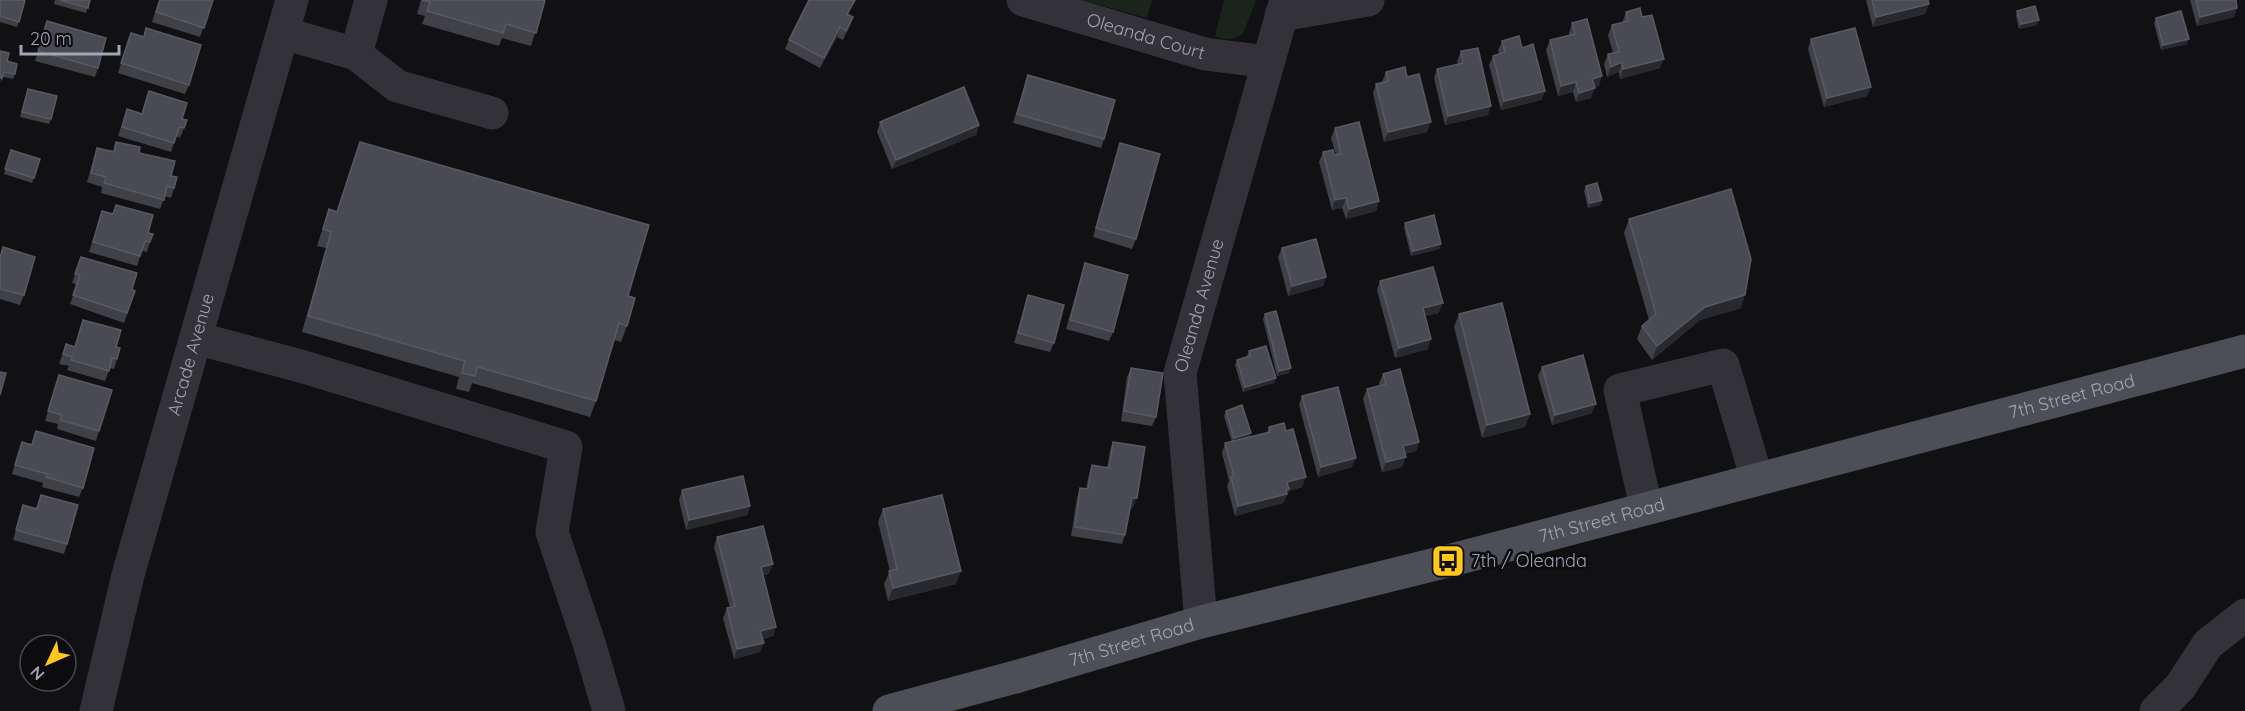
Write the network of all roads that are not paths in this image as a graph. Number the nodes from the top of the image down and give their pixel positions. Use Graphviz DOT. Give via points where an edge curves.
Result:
graph roads {
  1 [pos="292,0"];
  2 [pos="371,0"];
  3 [pos="1023,0"];
  4 [pos="1368,0"];
  5 [pos="1283,7"];
  6 [pos="283,33"];
  7 [pos="356,54"];
  8 [pos="1268,62"];
  9 [pos="492,114"];
  10 [pos="196,338"];
  11 [pos="2245,351"];
  12 [pos="1757,479"];
  13 [pos="1646,507"];
  14 [pos="2245,615"];
  15 [pos="1201,621"];
  16 [pos="96,711"];
  17 [pos="609,711"];
  18 [pos="889,711"];
  19 [pos="2156,711"];
  1 -- 6 [label="street, Arcade Avenue"];
  2 -- 7 [label="street"];
  3 -- 8 [label="street, Oleanda Court" via="1205,54"];
  4 -- 5 [label="street"];
  5 -- 8 [label="street, Oleanda Avenue"];
  6 -- 7 [label="street"];
  6 -- 10 [label="street, Arcade Avenue"];
  7 -- 9 [label="street" via="397,86"];
  8 -- 15 [label="street, Oleanda Avenue" via="1180,374"];
  10 -- 16 [label="street, Arcade Avenue" via="123,592"];
  10 -- 17 [label="street" via="566,447 552,532"];
  11 -- 12 [label="main road, 7th Street Road"];
  12 -- 13 [label="main road, 7th Street Road"];
  12 -- 13 [label="street" via="1723,365 1620,390"];
  13 -- 15 [label="main road, 7th Street Road" via="1448,561"];
  14 -- 19 [label="street" via="2208,644 2180,687"];
  15 -- 18 [label="main road, 7th Street Road"];
}
